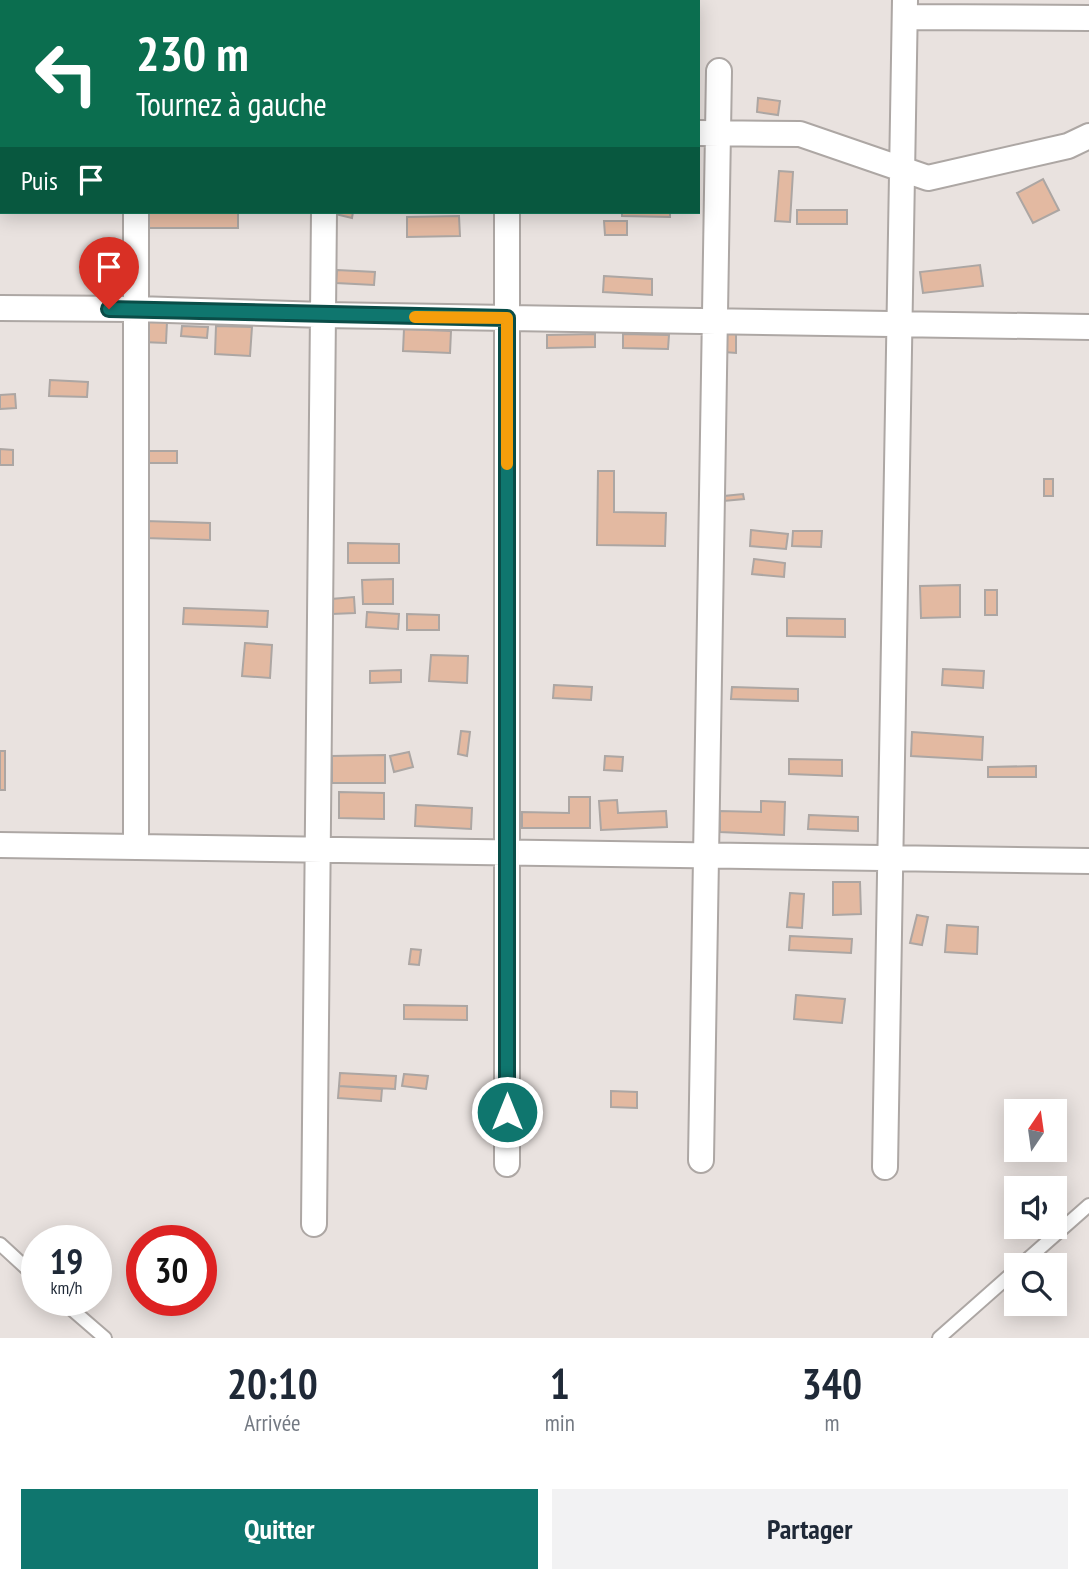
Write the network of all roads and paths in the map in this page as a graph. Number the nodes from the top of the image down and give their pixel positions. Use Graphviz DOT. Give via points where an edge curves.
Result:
graph roads {
  1 [pos="905,9"];
  2 [pos="1089,18"];
  3 [pos="719,71"];
  4 [pos="708,133"];
  5 [pos="1089,136"];
  6 [pos="902,169"];
  7 [pos="136,214"];
  8 [pos="324,214"];
  9 [pos="507,214"];
  10 [pos="0,308"];
  11 [pos="136,309"];
  12 [pos="323,315"];
  13 [pos="507,318"];
  14 [pos="715,321"];
  15 [pos="900,324"];
  16 [pos="1089,327"];
  17 [pos="0,845"];
  18 [pos="135,847"];
  19 [pos="317,850"];
  20 [pos="507,853"];
  21 [pos="706,856"];
  22 [pos="890,859"];
  23 [pos="1089,861"];
  24 [pos="701,1160"];
  25 [pos="508,1164"];
  26 [pos="885,1167"];
  27 [pos="1089,1205"];
  28 [pos="314,1224"];
  29 [pos="0,1244"];
  30 [pos="1035,1253"];
  31 [pos="21,1263"];
  32 [pos="1004,1280"];
  33 [pos="80,1316"];
  34 [pos="105,1338"];
  35 [pos="939,1338"];
  1 -- 2 [label="street"];
  1 -- 6 [label="street"];
  3 -- 4 [label="street"];
  4 -- 6 [label="street" via="800,134"];
  4 -- 14 [label="street"];
  5 -- 6 [label="street" via="1068,146 928,178"];
  6 -- 15 [label="street"];
  7 -- 11 [label="street"];
  8 -- 12 [label="street"];
  9 -- 13 [label="street"];
  10 -- 11 [label="street"];
  11 -- 12 [label="street"];
  11 -- 18 [label="street"];
  12 -- 13 [label="street"];
  12 -- 19 [label="street"];
  13 -- 14 [label="street"];
  13 -- 20 [label="street"];
  14 -- 15 [label="street"];
  14 -- 21 [label="street"];
  15 -- 16 [label="street"];
  15 -- 22 [label="street"];
  17 -- 18 [label="street"];
  18 -- 19 [label="street"];
  19 -- 20 [label="street"];
  19 -- 28 [label="street"];
  20 -- 21 [label="street"];
  20 -- 25 [label="street"];
  21 -- 22 [label="street"];
  21 -- 24 [label="street"];
  22 -- 23 [label="street"];
  22 -- 26 [label="street"];
  27 -- 30 [label="lane"];
  29 -- 31 [label="lane"];
  32 -- 35 [label="lane"];
  33 -- 34 [label="lane"];
}
